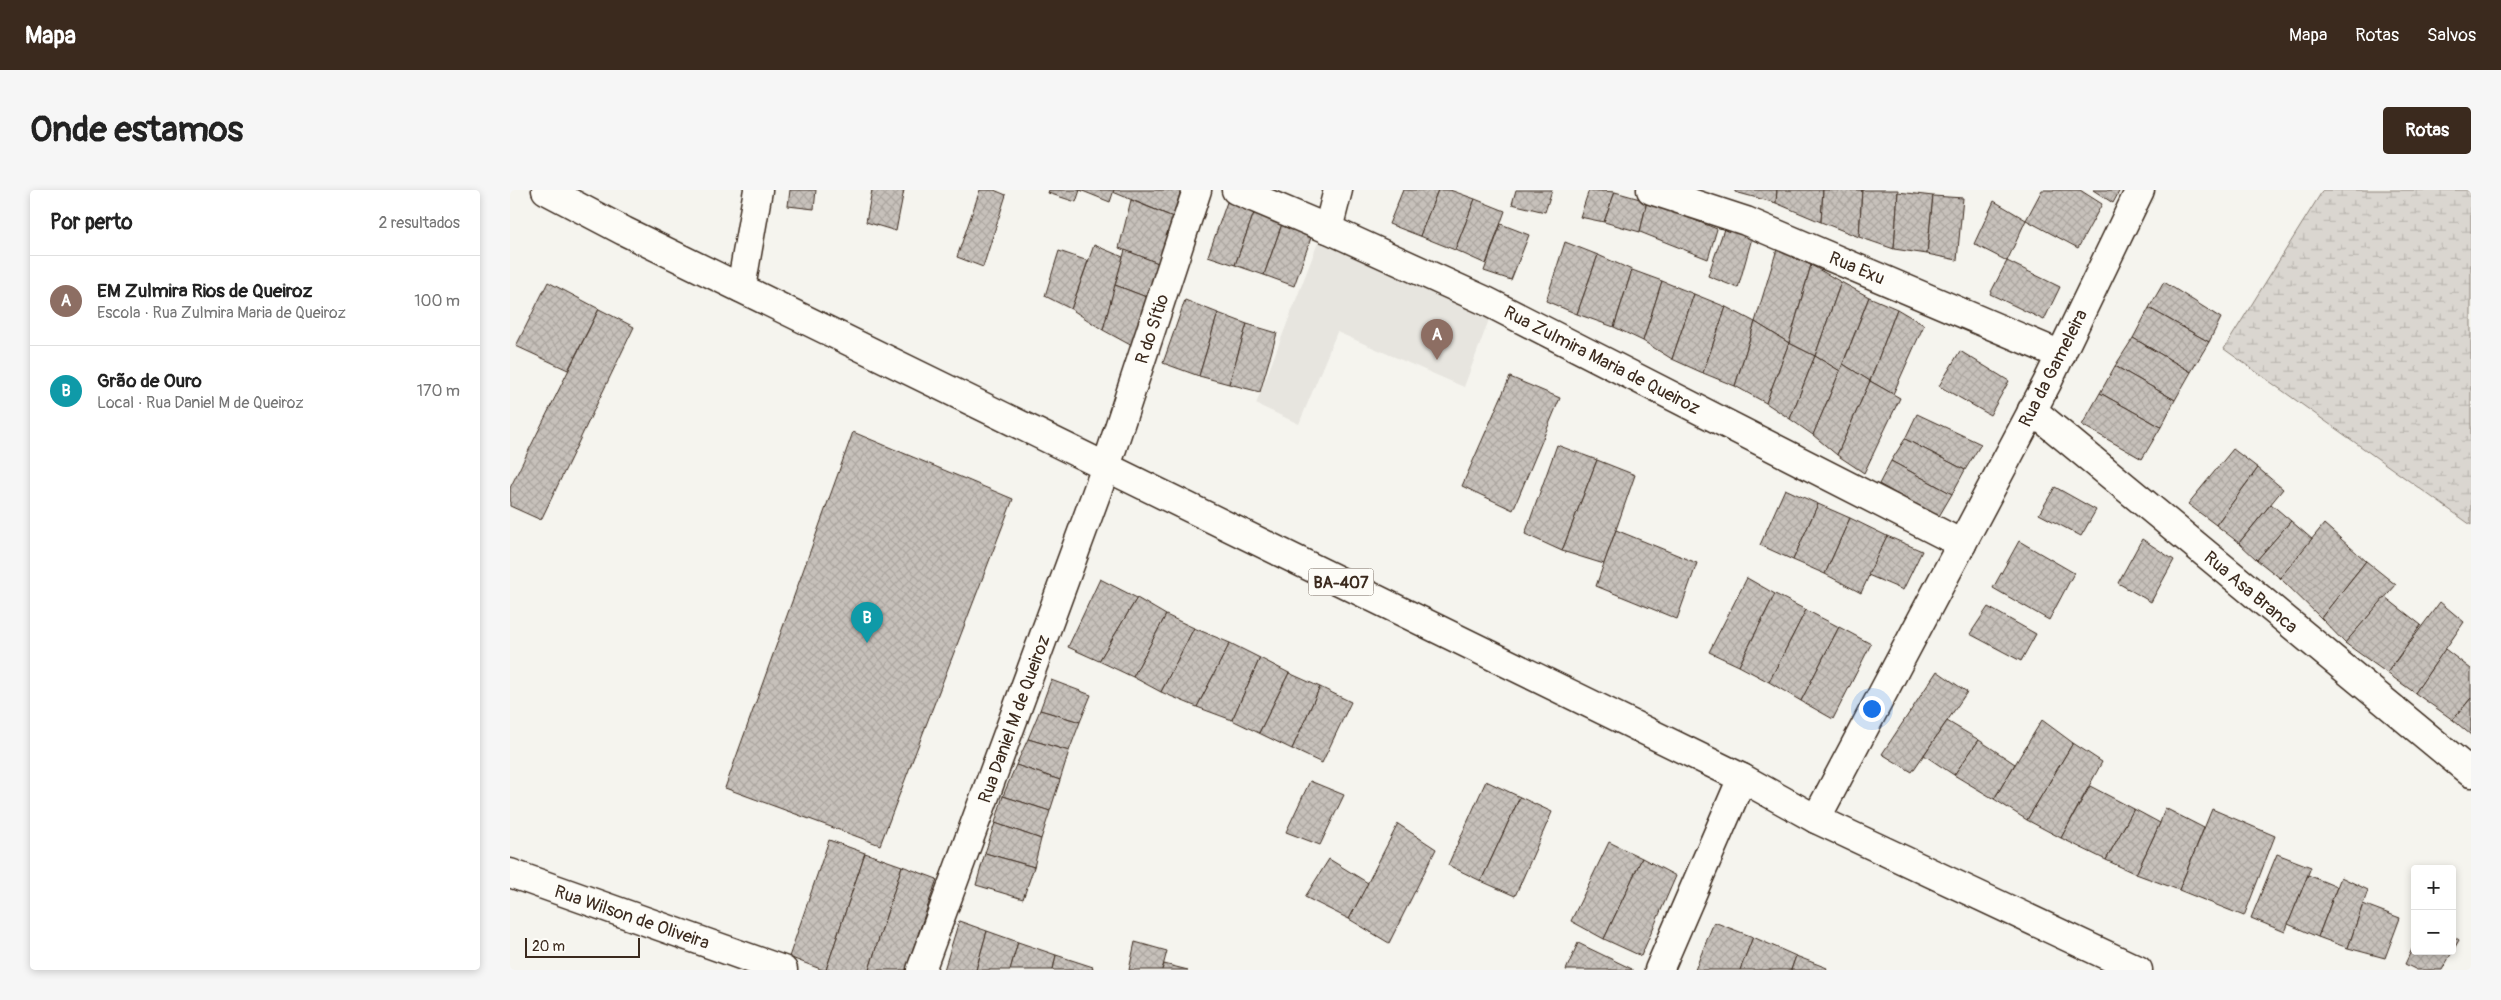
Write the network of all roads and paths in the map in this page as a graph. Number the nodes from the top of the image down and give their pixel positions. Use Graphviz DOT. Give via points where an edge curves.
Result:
graph roads {
  1 [pos="546,190"];
  2 [pos="758,190"];
  3 [pos="1197,190"];
  4 [pos="1236,190"];
  5 [pos="1338,190"];
  6 [pos="1650,190"];
  7 [pos="2140,190"];
  8 [pos="1328,229"];
  9 [pos="741,288"];
  10 [pos="2060,355"];
  11 [pos="2032,410"];
  12 [pos="1106,467"];
  13 [pos="1962,544"];
  14 [pos="2471,773"];
  15 [pos="1742,778"];
  16 [pos="1816,820"];
  17 [pos="510,873"];
  18 [pos="783,970"];
  19 [pos="921,970"];
  20 [pos="1659,970"];
  21 [pos="2138,970"];
  1 -- 9 [label="street, BA-407"];
  2 -- 9 [label="street"];
  3 -- 12 [label="street, R do Sítio"];
  4 -- 8 [label="street, Rua Zulmira Maria de Queiroz"];
  5 -- 8 [label="street"];
  6 -- 10 [label="street, Rua Exu" via="1746,221"];
  7 -- 10 [label="street, Rua da Gameleira"];
  8 -- 13 [label="street, Rua Zulmira Maria de Queiroz" via="1486,301"];
  9 -- 12 [label="street, BA-407"];
  10 -- 11 [label="street, Rua da Gameleira"];
  11 -- 13 [label="street, Rua da Gameleira"];
  11 -- 14 [label="street, Rua Asa Branca"];
  12 -- 15 [label="street, BA-407"];
  12 -- 19 [label="street, Rua Daniel M de Queiroz"];
  13 -- 16 [label="street, Rua da Gameleira"];
  15 -- 16 [label="street, BA-407"];
  15 -- 20 [label="street"];
  16 -- 21 [label="street, BA-407"];
  17 -- 18 [label="street, Rua Wilson de Oliveira"];
}
